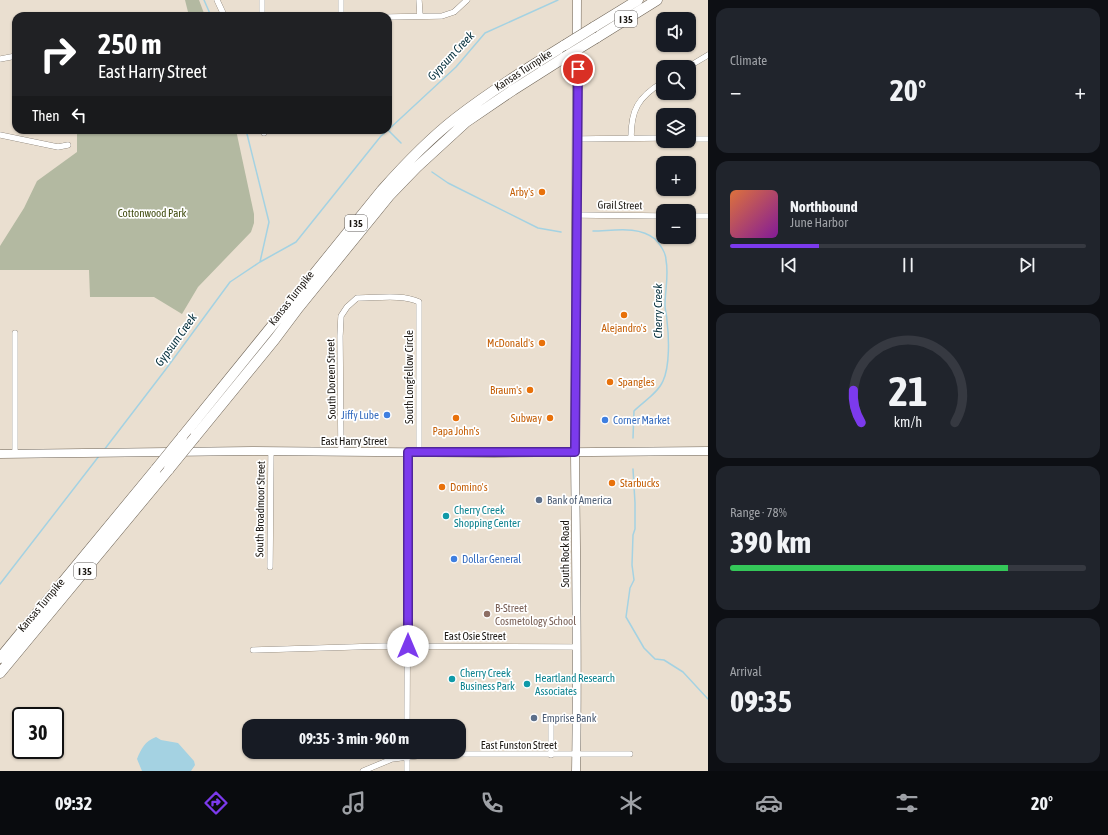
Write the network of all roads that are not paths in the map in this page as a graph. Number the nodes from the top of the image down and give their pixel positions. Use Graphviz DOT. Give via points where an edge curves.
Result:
graph roads {
  1 [pos="217,0"];
  2 [pos="262,0"];
  3 [pos="341,0"];
  4 [pos="419,0"];
  5 [pos="467,0"];
  6 [pos="638,0"];
  7 [pos="657,0"];
  8 [pos="577,1"];
  9 [pos="223,12"];
  10 [pos="262,12"];
  11 [pos="341,12"];
  12 [pos="420,16"];
  13 [pos="392,17"];
  14 [pos="708,54"];
  15 [pos="12,57"];
  16 [pos="0,59"];
  17 [pos="696,62"];
  18 [pos="656,86"];
  19 [pos="0,135"];
  20 [pos="631,138"];
  21 [pos="656,138"];
  22 [pos="696,138"];
  23 [pos="577,139"];
  24 [pos="708,139"];
  25 [pos="68,145"];
  26 [pos="576,215"];
  27 [pos="656,216"];
  28 [pos="696,216"];
  29 [pos="708,216"];
  30 [pos="419,302"];
  31 [pos="15,333"];
  32 [pos="271,451"];
  33 [pos="341,452"];
  34 [pos="408,452"];
  35 [pos="419,452"];
  36 [pos="575,452"];
  37 [pos="708,452"];
  38 [pos="0,454"];
  39 [pos="15,454"];
  40 [pos="270,568"];
  41 [pos="408,646"];
  42 [pos="577,647"];
  43 [pos="253,650"];
  44 [pos="0,658"];
  45 [pos="0,673"];
  46 [pos="407,719"];
  47 [pos="551,719"];
  48 [pos="466,754"];
  49 [pos="630,754"];
  50 [pos="551,755"];
  51 [pos="577,755"];
  52 [pos="392,759"];
  53 [pos="407,759"];
  54 [pos="363,771"];
  55 [pos="407,771"];
  56 [pos="576,771"];
  1 -- 9 [label="street"];
  2 -- 10 [label="street"];
  3 -- 11 [label="street"];
  4 -- 12 [label="street"];
  5 -- 12 [label="street" via="448,14 436,17"];
  6 -- 44 [label="highway, Kansas Turnpike / I 35, bridge" via="506,82 467,110 416,154 382,190"];
  7 -- 45 [label="highway, Kansas Turnpike / I 35, bridge" via="466,122 417,167 357,236 195,438"];
  8 -- 23 [label="main road, South Rock Road"];
  12 -- 13 [label="street"];
  14 -- 17 [label="street"];
  15 -- 16 [label="street"];
  18 -- 20 [label="street" via="636,107 631,121"];
  19 -- 25 [label="street" via="58,147"];
  20 -- 21 [label="street"];
  20 -- 23 [label="street"];
  22 -- 24 [label="street"];
  23 -- 26 [label="main road, South Rock Road"];
  26 -- 27 [label="street, Grail Street"];
  26 -- 36 [label="main road, South Rock Road"];
  28 -- 29 [label="street"];
  30 -- 33 [label="street, South Doreen Street" via="412,298 357,298 341,316"];
  30 -- 35 [label="street, South Longfellow Circle"];
  31 -- 39 [label="street"];
  32 -- 33 [label="main road, East Harry Street"];
  32 -- 39 [label="main road, East Harry Street"];
  32 -- 40 [label="street, South Broadmoor Street"];
  33 -- 34 [label="main road, East Harry Street"];
  34 -- 35 [label="main road, East Harry Street"];
  34 -- 41 [label="street"];
  35 -- 36 [label="main road, East Harry Street"];
  36 -- 37 [label="main road, East Harry Street"];
  36 -- 42 [label="main road, South Rock Road"];
  38 -- 39 [label="main road, East Harry Street"];
  41 -- 42 [label="street, East Osie Street"];
  41 -- 43 [label="street, East Osie Street"];
  41 -- 46 [label="street"];
  42 -- 51 [label="main road, South Rock Road"];
  47 -- 50 [label="street"];
  48 -- 50 [label="street, East Funston Street"];
  49 -- 51 [label="street, East Funston Street"];
  50 -- 51 [label="street, East Funston Street"];
  51 -- 56 [label="main road, South Rock Road"];
  52 -- 54 [label="street, East Funston Street"];
  53 -- 55 [label="street"];
}
